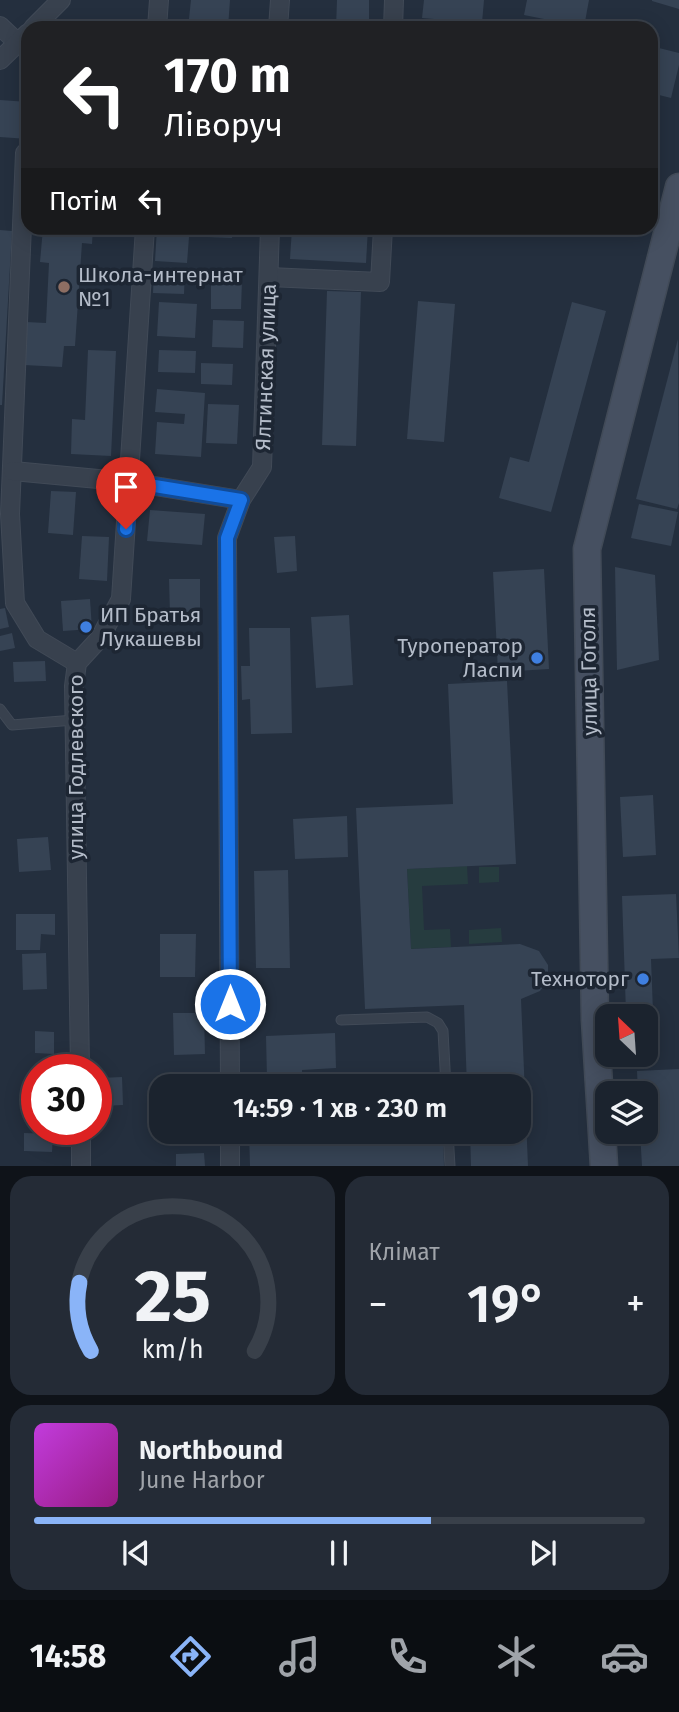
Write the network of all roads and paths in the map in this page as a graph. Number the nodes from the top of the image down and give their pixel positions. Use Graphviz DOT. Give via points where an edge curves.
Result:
graph roads {
  1 [pos="61,0"];
  2 [pos="159,0"];
  3 [pos="280,0"];
  4 [pos="394,0"];
  5 [pos="40,21"];
  6 [pos="158,21"];
  7 [pos="278,21"];
  8 [pos="393,21"];
  9 [pos="0,26"];
  10 [pos="21,37"];
  11 [pos="21,40"];
  12 [pos="0,60"];
  13 [pos="679,187"];
  14 [pos="22,235"];
  15 [pos="145,235"];
  16 [pos="270,235"];
  17 [pos="383,235"];
  18 [pos="673,240"];
  19 [pos="269,277"];
  20 [pos="13,471"];
  21 [pos="130,482"];
  22 [pos="241,500"];
  23 [pos="77,663"];
  24 [pos="0,709"];
  25 [pos="74,720"];
  26 [pos="341,1020"];
  27 [pos="79,1054"];
  28 [pos="230,1074"];
  29 [pos="445,1074"];
  30 [pos="230,1144"];
  31 [pos="449,1144"];
  32 [pos="80,1145"];
  33 [pos="81,1166"];
  34 [pos="230,1166"];
  35 [pos="450,1166"];
  36 [pos="604,1166"];
  1 -- 5 [label="street"];
  2 -- 6 [label="street"];
  3 -- 7 [label="street"];
  4 -- 8 [label="street"];
  9 -- 10 [label="street"];
  11 -- 12 [label="street"];
  13 -- 18 [label="main road, улица Гоголя"];
  14 -- 20 [label="street"];
  15 -- 21 [label="street, улица Годлевского"];
  16 -- 19 [label="street, Ялтинская улица"];
  17 -- 19 [label="street" via="380,282"];
  18 -- 36 [label="main road, улица Гоголя" via="587,549 594,1020"];
  19 -- 22 [label="street, Ялтинская улица" via="262,467"];
  20 -- 21 [label="street"];
  20 -- 23 [label="street" via="10,514 15,603 37,639"];
  21 -- 22 [label="street"];
  21 -- 23 [label="street, улица Годлевского" via="121,599 100,638"];
  22 -- 28 [label="street, Ялтинская улица" via="227,538"];
  23 -- 25 [label="street, улица Годлевского"];
  24 -- 25 [label="lane" via="12,725"];
  25 -- 27 [label="street, улица Годлевского"];
  26 -- 29 [label="lane" via="427,1017 439,1023"];
  30 -- 34 [label="street"];
  31 -- 35 [label="lane"];
  32 -- 33 [label="street"];
}
